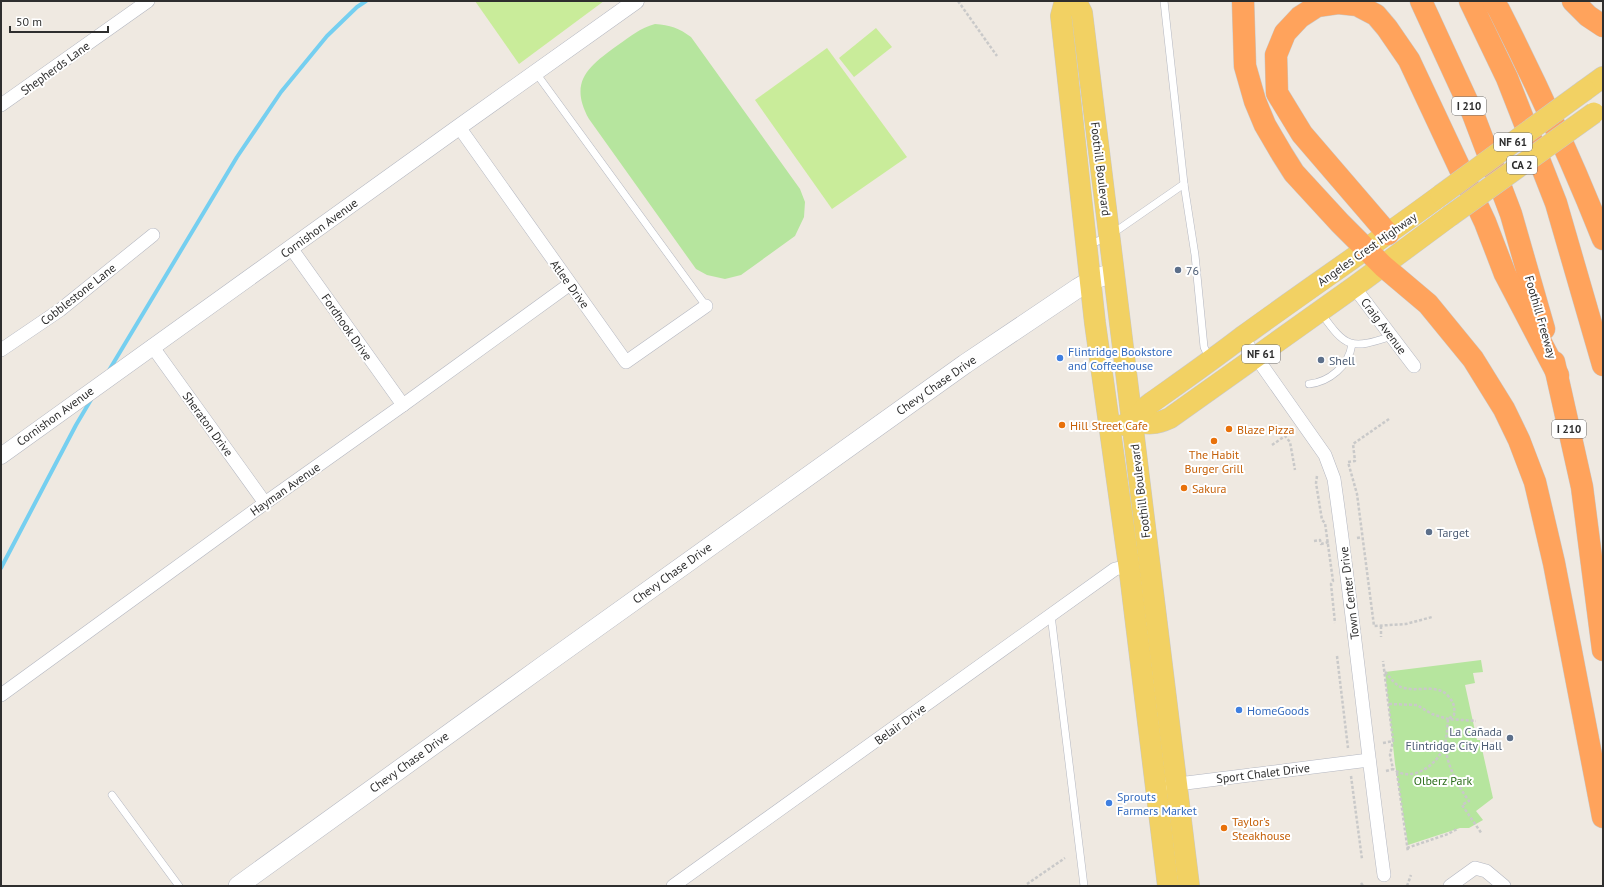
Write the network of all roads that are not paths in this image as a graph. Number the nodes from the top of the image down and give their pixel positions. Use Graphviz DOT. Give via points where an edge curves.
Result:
graph roads {
  1 [pos="148,1"];
  2 [pos="636,1"];
  3 [pos="1065,1"];
  4 [pos="1076,1"];
  5 [pos="1164,1"];
  6 [pos="1243,1"];
  7 [pos="1420,1"];
  8 [pos="1470,1"];
  9 [pos="1493,1"];
  10 [pos="1573,1"];
  11 [pos="1603,26"];
  12 [pos="536,73"];
  13 [pos="1603,77"];
  14 [pos="1,105"];
  15 [pos="1598,110"];
  16 [pos="459,126"];
  17 [pos="1184,184"];
  18 [pos="153,234"];
  19 [pos="1388,234"];
  20 [pos="1109,236"];
  21 [pos="1603,239"];
  22 [pos="1086,247"];
  23 [pos="291,248"];
  24 [pos="1366,249"];
  25 [pos="1383,266"];
  26 [pos="1114,272"];
  27 [pos="1090,281"];
  28 [pos="570,284"];
  29 [pos="1354,287"];
  30 [pos="706,306"];
  31 [pos="1320,312"];
  32 [pos="1392,336"];
  33 [pos="1242,337"];
  34 [pos="1352,344"];
  35 [pos="152,346"];
  36 [pos="1,350"];
  37 [pos="1256,357"];
  38 [pos="1211,362"];
  39 [pos="1603,365"];
  40 [pos="1414,366"];
  41 [pos="1558,375"];
  42 [pos="1309,384"];
  43 [pos="403,406"];
  44 [pos="1132,422"];
  45 [pos="1110,429"];
  46 [pos="1,456"];
  47 [pos="265,503"];
  48 [pos="1149,563"];
  49 [pos="1129,566"];
  50 [pos="1051,615"];
  51 [pos="1603,650"];
  52 [pos="1,695"];
  53 [pos="1369,760"];
  54 [pos="1167,785"];
  55 [pos="112,796"];
  56 [pos="1603,817"];
  57 [pos="1384,875"];
  58 [pos="1189,883"];
  59 [pos="1165,885"];
  60 [pos="179,886"];
  61 [pos="238,886"];
  62 [pos="673,886"];
  63 [pos="1084,886"];
  64 [pos="1450,886"];
  65 [pos="1504,886"];
  1 -- 14 [label="street, Shepherds Lane"];
  2 -- 12 [label="street, Cornishon Avenue"];
  3 -- 22 [label="main road, Foothill Boulevard" via="1061,16"];
  4 -- 20 [label="main road, Foothill Boulevard" via="1082,13"];
  5 -- 17 [label="lane"];
  6 -- 24 [label="highway" via="1245,66 1265,125 1294,174"];
  7 -- 41 [label="highway, Foothill Freeway / I 210" via="1473,114 1510,214"];
  8 -- 39 [label="highway" via="1507,78 1556,202"];
  9 -- 21 [label="highway" via="1537,86"];
  10 -- 11 [label="highway"];
  12 -- 16 [label="street, Cornishon Avenue"];
  12 -- 30 [label="lane"];
  13 -- 19 [label="main road, Angeles Crest Highway / NF 61, bridge"];
  15 -- 25 [label="main road, Angeles Crest Highway / CA 2, bridge"];
  16 -- 23 [label="street, Cornishon Avenue"];
  16 -- 28 [label="street, Atlee Drive"];
  17 -- 20 [label="lane"];
  17 -- 38 [label="lane" via="1195,255 1204,347"];
  18 -- 36 [label="street, Cobblestone Lane" via="60,310"];
  19 -- 24 [label="main road, Angeles Crest Highway / NF 61"];
  19 -- 41 [label="highway" via="1302,134 1277,92 1276,55 1285,33 1300,17 1317,6 1338,3 1357,5 1376,15 1409,60 1485,222 1505,274"];
  20 -- 22 [label="lane"];
  20 -- 26 [label="main road, Foothill Boulevard"];
  22 -- 27 [label="main road, Foothill Boulevard"];
  23 -- 35 [label="street, Cornishon Avenue"];
  23 -- 43 [label="street, Fordhook Drive"];
  24 -- 25 [label="highway"];
  24 -- 33 [label="main road, Angeles Crest Highway / NF 61"];
  25 -- 29 [label="main road, Angeles Crest Highway / NF 61"];
  25 -- 56 [label="highway" via="1428,304 1473,359 1504,409 1519,440 1535,482 1554,563"];
  26 -- 27 [label="main road, Chevy Chase Drive"];
  26 -- 44 [label="main road, Foothill Boulevard"];
  27 -- 45 [label="main road, Foothill Boulevard"];
  27 -- 61 [label="main road, Chevy Chase Drive" via="965,364"];
  28 -- 30 [label="street, Atlee Drive" via="626,362"];
  28 -- 43 [label="street, Hayman Avenue"];
  29 -- 31 [label="main road, Angeles Crest Highway / NF 61"];
  29 -- 32 [label="street, Craig Avenue"];
  31 -- 34 [label="lane" via="1338,336"];
  31 -- 37 [label="main road, Angeles Crest Highway / NF 61"];
  32 -- 34 [label="lane" via="1362,345"];
  32 -- 40 [label="street, Craig Avenue"];
  33 -- 37 [label="street, Town Center Drive"];
  33 -- 38 [label="main road, Angeles Crest Highway / NF 61"];
  34 -- 42 [label="lane" via="1348,359 1334,374 1317,383"];
  35 -- 46 [label="street, Cornishon Avenue"];
  35 -- 47 [label="street, Sheraton Drive"];
  37 -- 44 [label="main road, Angeles Crest Highway / NF 61" via="1170,418 1151,425"];
  37 -- 53 [label="street, Town Center Drive" via="1325,455 1334,479"];
  38 -- 44 [label="main road, Angeles Crest Highway / NF 61" via="1149,405"];
  41 -- 51 [label="highway, Foothill Freeway / I 210" via="1582,487"];
  43 -- 47 [label="street, Hayman Avenue"];
  44 -- 45 [label="main road, Angeles Crest Highway / NF 61"];
  44 -- 48 [label="main road, Foothill Boulevard"];
  45 -- 49 [label="main road, Foothill Boulevard"];
  47 -- 52 [label="street, Hayman Avenue"];
  48 -- 49 [label="main road"];
  48 -- 54 [label="main road, Foothill Boulevard"];
  49 -- 50 [label="street, Belair Drive" via="1115,569"];
  49 -- 54 [label="main road, Foothill Boulevard"];
  50 -- 62 [label="street, Belair Drive"];
  50 -- 63 [label="lane"];
  53 -- 54 [label="street, Sport Chalet Drive"];
  53 -- 57 [label="street, Town Center Drive"];
  54 -- 58 [label="main road, Foothill Boulevard"];
  54 -- 59 [label="main road, Foothill Boulevard"];
  55 -- 60 [label="lane"];
  58 -- 59 [label="street"];
  64 -- 65 [label="street" via="1475,868 1486,871"];
}
